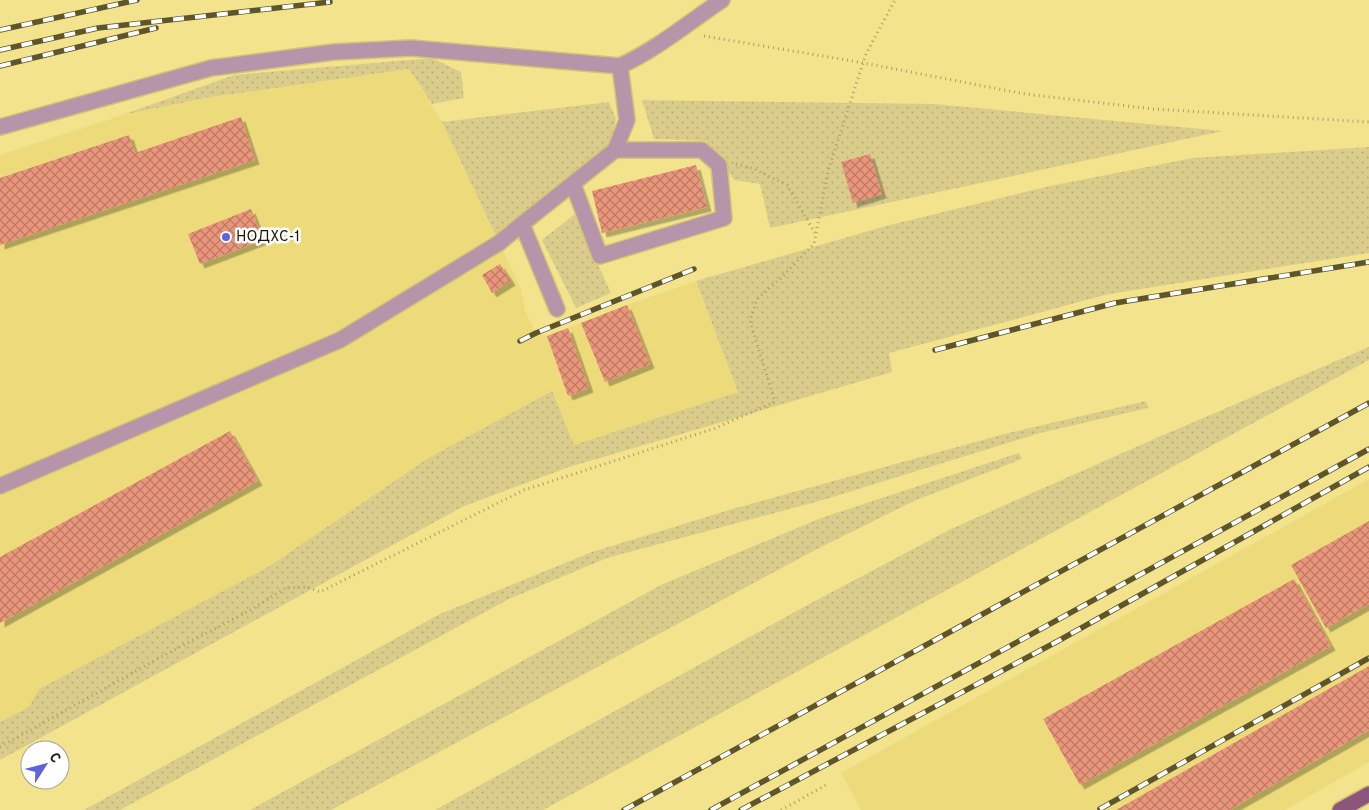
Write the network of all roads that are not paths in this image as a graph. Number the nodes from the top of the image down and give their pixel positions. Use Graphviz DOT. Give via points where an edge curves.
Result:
graph roads {
  1 [pos="722,0"];
  2 [pos="620,66"];
  3 [pos="0,127"];
  4 [pos="615,150"];
  5 [pos="573,184"];
  6 [pos="522,224"];
  7 [pos="557,309"];
  8 [pos="0,486"];
  9 [pos="1369,794"];
  10 [pos="1340,810"];
  1 -- 2 [label="lane" via="647,53"];
  2 -- 3 [label="lane" via="411,48 334,52 211,68"];
  2 -- 4 [label="lane" via="627,120"];
  4 -- 5 [label="lane"];
  4 -- 5 [label="lane" via="702,150 719,165 724,218 600,256"];
  5 -- 6 [label="lane"];
  6 -- 7 [label="lane"];
  6 -- 8 [label="lane" via="500,243 340,340"];
  9 -- 10 [label="main road"];
}
